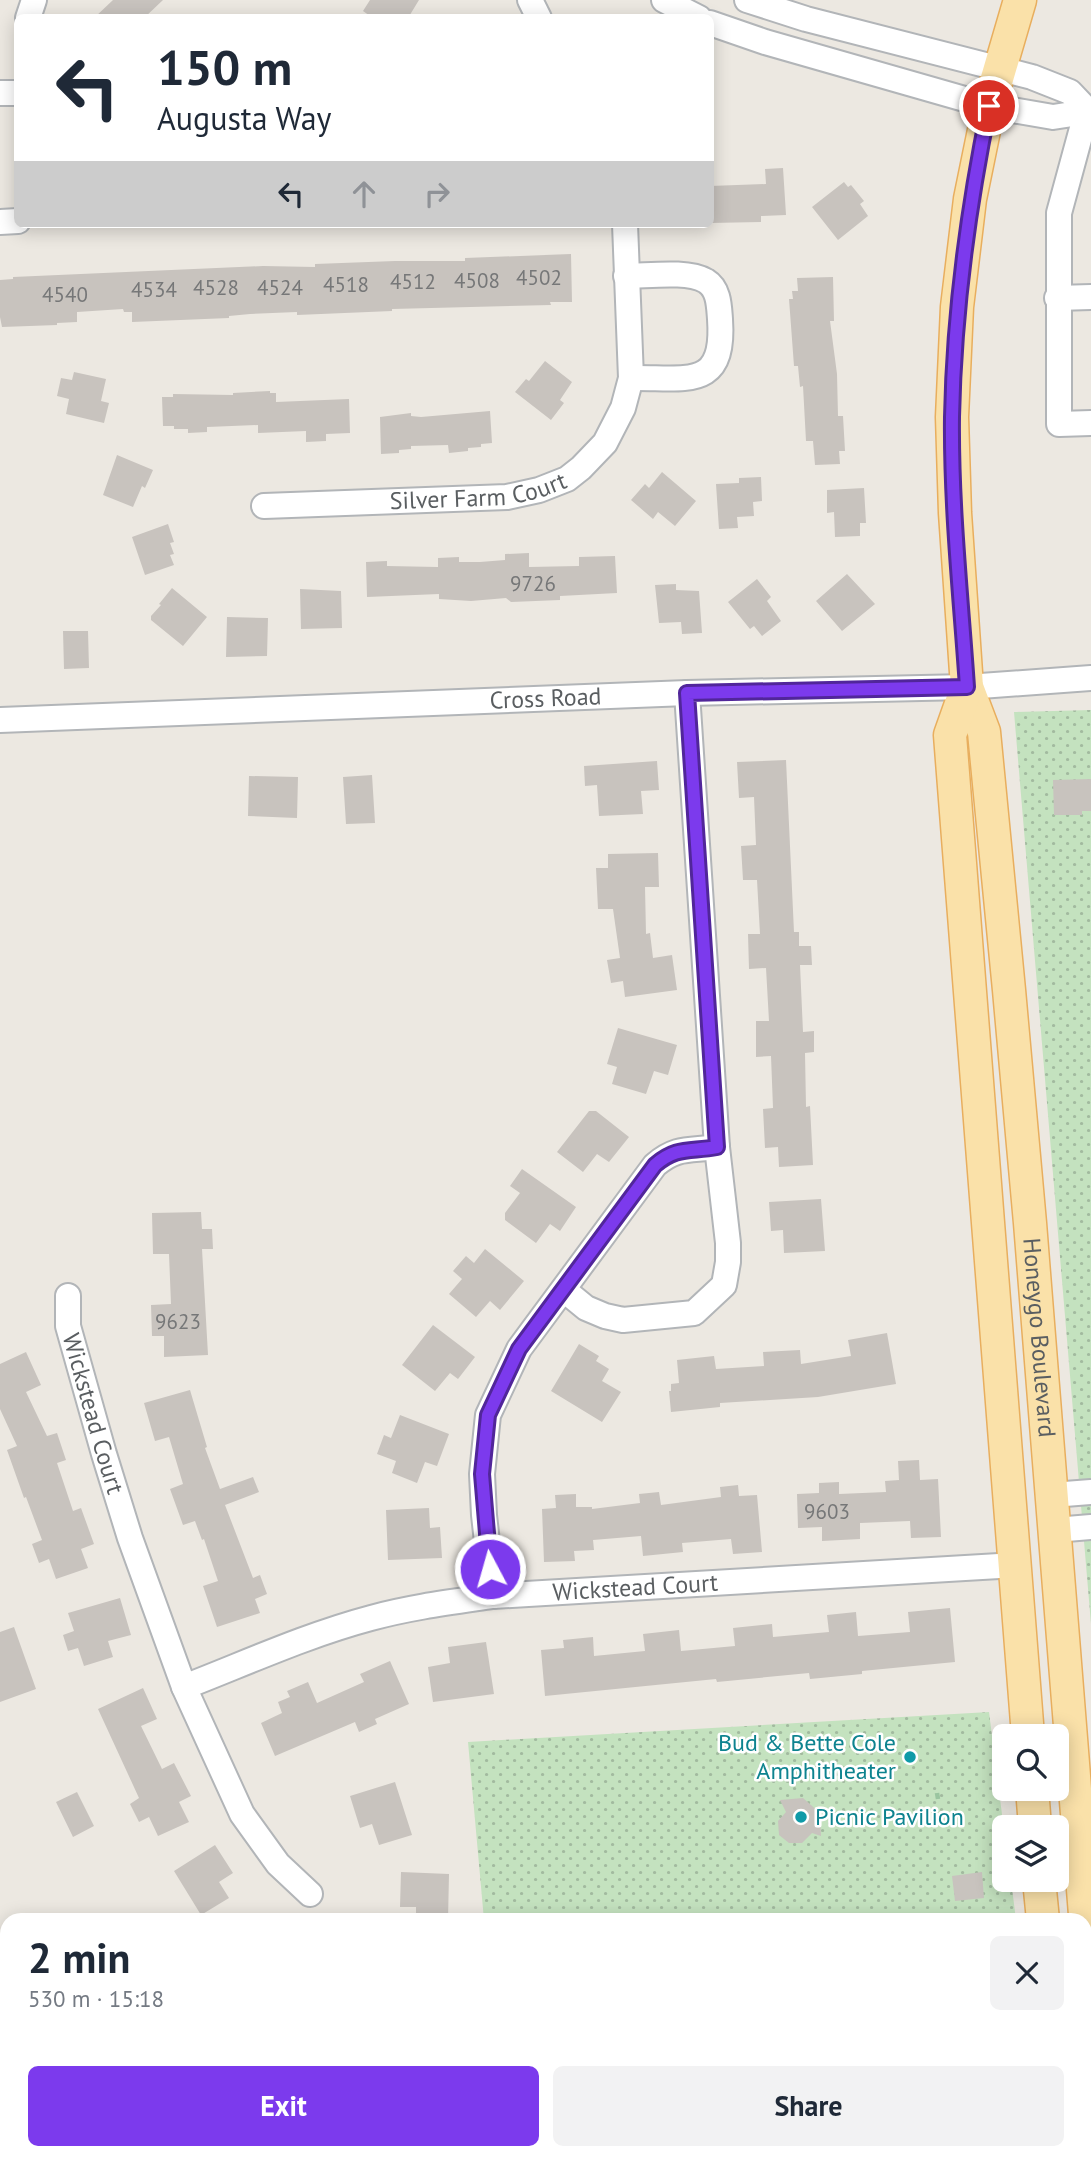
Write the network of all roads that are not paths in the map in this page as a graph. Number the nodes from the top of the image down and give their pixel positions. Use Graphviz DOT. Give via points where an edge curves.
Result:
graph roads {
  1 [pos="747,0"];
  2 [pos="1020,0"];
  3 [pos="669,5"];
  4 [pos="690,14"];
  5 [pos="714,24"];
  6 [pos="998,68"];
  7 [pos="989,106"];
  8 [pos="1089,111"];
  9 [pos="625,228"];
  10 [pos="626,276"];
  11 [pos="1091,297"];
  12 [pos="1057,298"];
  13 [pos="631,378"];
  14 [pos="1091,423"];
  15 [pos="264,506"];
  16 [pos="1091,678"];
  17 [pos="967,687"];
  18 [pos="687,693"];
  19 [pos="0,720"];
  20 [pos="717,1147"];
  21 [pos="564,1290"];
  22 [pos="68,1296"];
  23 [pos="1091,1492"];
  24 [pos="1052,1495"];
  25 [pos="1091,1527"];
  26 [pos="1055,1530"];
  27 [pos="1016,1565"];
  28 [pos="493,1596"];
  29 [pos="184,1686"];
  30 [pos="1027,1724"];
  31 [pos="1040,1892"];
  32 [pos="310,1894"];
  33 [pos="1042,1913"];
  34 [pos="1084,1913"];
  1 -- 6 [label="street"];
  2 -- 6 [label="main road, Honeygo Boulevard"];
  3 -- 4 [label="street"];
  5 -- 7 [label="street"];
  6 -- 7 [label="main road, Honeygo Boulevard"];
  6 -- 8 [label="street" via="1070,92"];
  7 -- 8 [label="street" via="1053,117"];
  7 -- 17 [label="main road, Honeygo Boulevard" via="970,199 957,307 952,417"];
  8 -- 12 [label="street" via="1059,213"];
  9 -- 10 [label="street, Silver Farm Court"];
  10 -- 13 [label="street, Silver Farm Court"];
  10 -- 13 [label="street" via="691,275 708,282 719,299 722,344 717,360 705,373"];
  11 -- 12 [label="street"];
  12 -- 14 [label="street" via="1059,424"];
  13 -- 15 [label="street, Silver Farm Court" via="623,408 605,443 567,479 539,490 480,499"];
  16 -- 17 [label="street, Cross Road"];
  17 -- 18 [label="street, Cross Road"];
  17 -- 24 [label="main road, Honeygo Boulevard" via="984,732"];
  17 -- 27 [label="main road, Honeygo Boulevard" via="950,734"];
  18 -- 19 [label="street, Cross Road"];
  18 -- 20 [label="street"];
  20 -- 21 [label="street" via="667,1154 655,1165"];
  20 -- 21 [label="street" via="729,1243 724,1285 714,1296 694,1313 623,1320 586,1308"];
  21 -- 28 [label="street" via="519,1349 488,1415 482,1474"];
  22 -- 29 [label="street, Wickstead Court" via="68,1326 104,1454"];
  23 -- 24 [label="street"];
  24 -- 26 [label="main road, Honeygo Boulevard"];
  25 -- 26 [label="street"];
  26 -- 34 [label="main road, Honeygo Boulevard"];
  27 -- 28 [label="street, Wickstead Court"];
  27 -- 30 [label="main road, Honeygo Boulevard"];
  28 -- 29 [label="street, Wickstead Court" via="370,1618"];
  29 -- 32 [label="street, Wickstead Court" via="242,1814 278,1864"];
  31 -- 33 [label="main road"];
}
